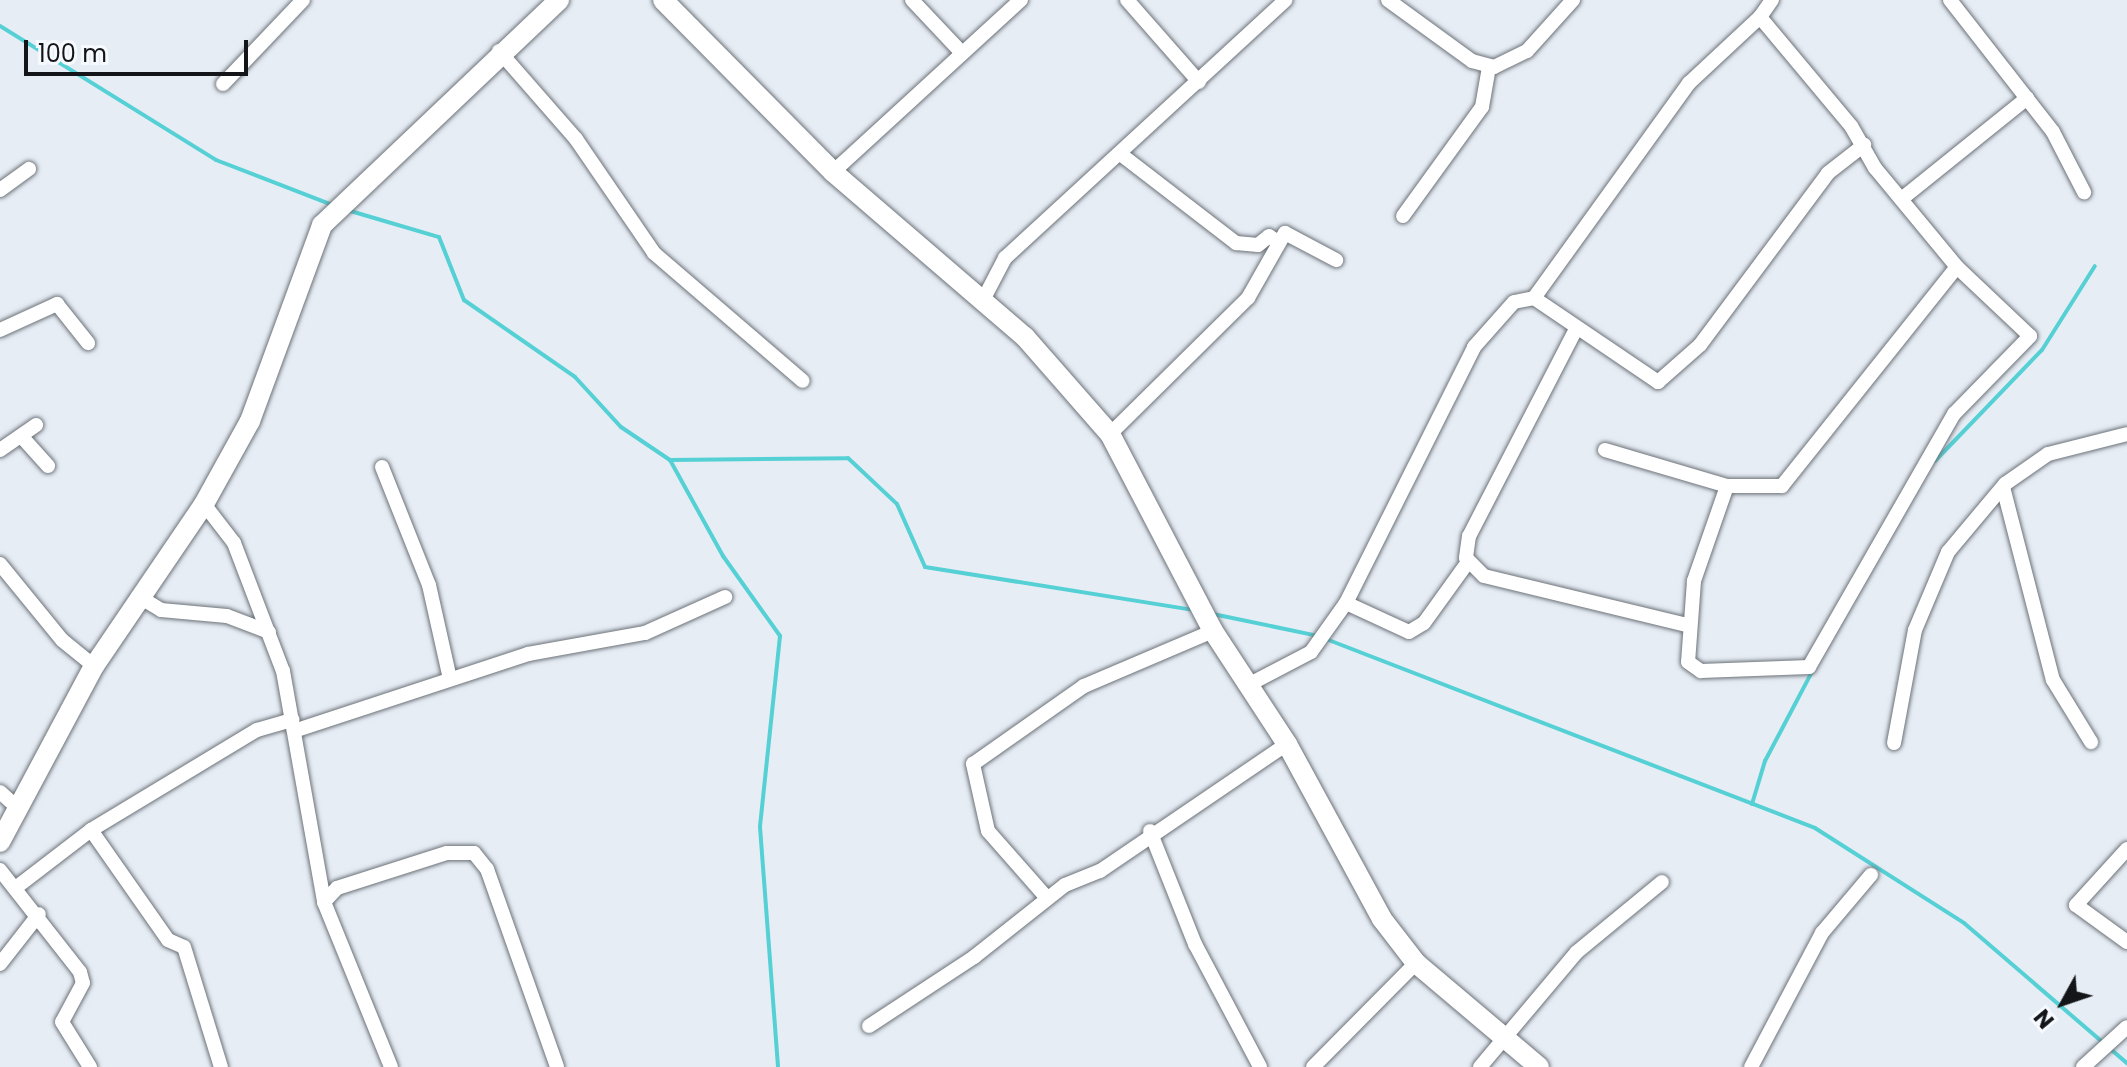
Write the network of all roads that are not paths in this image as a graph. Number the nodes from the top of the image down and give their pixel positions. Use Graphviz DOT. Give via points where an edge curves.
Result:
graph roads {
  1 [pos="303,0"];
  2 [pos="559,0"];
  3 [pos="663,0"];
  4 [pos="912,0"];
  5 [pos="1021,0"];
  6 [pos="1127,0"];
  7 [pos="1286,0"];
  8 [pos="1388,0"];
  9 [pos="1573,0"];
  10 [pos="1772,0"];
  11 [pos="1950,0"];
  12 [pos="1760,17"];
  13 [pos="499,51"];
  14 [pos="961,52"];
  15 [pos="1489,67"];
  16 [pos="1199,82"];
  17 [pos="223,84"];
  18 [pos="2027,98"];
  19 [pos="1864,145"];
  20 [pos="1123,156"];
  21 [pos="29,169"];
  22 [pos="833,172"];
  23 [pos="0,190"];
  24 [pos="2084,192"];
  25 [pos="1904,197"];
  26 [pos="1403,216"];
  27 [pos="1278,242"];
  28 [pos="1336,260"];
  29 [pos="1957,267"];
  30 [pos="1534,298"];
  31 [pos="982,302"];
  32 [pos="0,330"];
  33 [pos="1575,331"];
  34 [pos="88,343"];
  35 [pos="803,381"];
  36 [pos="36,425"];
  37 [pos="1110,434"];
  38 [pos="2127,434"];
  39 [pos="22,437"];
  40 [pos="0,450"];
  41 [pos="1605,450"];
  42 [pos="48,466"];
  43 [pos="382,467"];
  44 [pos="1727,486"];
  45 [pos="2003,487"];
  46 [pos="204,504"];
  47 [pos="1468,562"];
  48 [pos="0,564"];
  49 [pos="138,596"];
  50 [pos="725,597"];
  51 [pos="1346,603"];
  52 [pos="1686,625"];
  53 [pos="1213,631"];
  54 [pos="269,632"];
  55 [pos="94,666"];
  56 [pos="450,679"];
  57 [pos="1248,685"];
  58 [pos="294,725"];
  59 [pos="2091,742"];
  60 [pos="1894,743"];
  61 [pos="1287,744"];
  62 [pos="0,792"];
  63 [pos="20,810"];
  64 [pos="91,830"];
  65 [pos="1150,831"];
  66 [pos="0,842"];
  67 [pos="2127,849"];
  68 [pos="0,870"];
  69 [pos="1871,875"];
  70 [pos="320,881"];
  71 [pos="1662,882"];
  72 [pos="18,886"];
  73 [pos="337,888"];
  74 [pos="1047,898"];
  75 [pos="324,902"];
  76 [pos="39,914"];
  77 [pos="2127,942"];
  78 [pos="1416,963"];
  79 [pos="0,964"];
  80 [pos="869,1026"];
  81 [pos="2127,1027"];
  82 [pos="1507,1042"];
  83 [pos="90,1067"];
  84 [pos="221,1067"];
  85 [pos="391,1067"];
  86 [pos="557,1067"];
  87 [pos="1260,1067"];
  88 [pos="1313,1067"];
  89 [pos="1480,1067"];
  90 [pos="1539,1067"];
  91 [pos="1751,1067"];
  92 [pos="2083,1067"];
  1 -- 17 [label="street"];
  2 -- 13 [label="street"];
  3 -- 22 [label="street"];
  4 -- 14 [label="street"];
  5 -- 14 [label="street"];
  6 -- 16 [label="street"];
  7 -- 16 [label="street"];
  8 -- 15 [label="street"];
  9 -- 15 [label="street" via="1527,51"];
  10 -- 12 [label="street"];
  11 -- 18 [label="street"];
  12 -- 19 [label="street"];
  12 -- 30 [label="street" via="1689,83"];
  13 -- 35 [label="street" via="576,139 654,253"];
  13 -- 46 [label="street" via="322,225 268,382"];
  14 -- 22 [label="street"];
  15 -- 26 [label="street" via="1482,107"];
  16 -- 20 [label="street"];
  18 -- 24 [label="street"];
  18 -- 25 [label="street"];
  19 -- 25 [label="street"];
  19 -- 33 [label="street" via="1828,173 1668,378 1650,379 1606,344"];
  20 -- 27 [label="street" via="1236,243 1258,245 1269,236"];
  20 -- 31 [label="street" via="1005,258"];
  21 -- 23 [label="street"];
  22 -- 31 [label="street"];
  25 -- 29 [label="street"];
  27 -- 28 [label="street" via="1289,231"];
  27 -- 37 [label="street" via="1248,298"];
  29 -- 44 [label="street" via="1782,486"];
  29 -- 52 [label="street" via="2027,328 2029,342 1954,414 1819,656 1800,669 1701,671 1688,662"];
  30 -- 33 [label="street"];
  30 -- 51 [label="street" via="1514,302 1474,347"];
  31 -- 37 [label="street" via="1025,337"];
  32 -- 34 [label="street" via="57,304"];
  33 -- 47 [label="street" via="1469,536"];
  36 -- 39 [label="street"];
  37 -- 53 [label="street"];
  38 -- 45 [label="street" via="2058,448"];
  39 -- 40 [label="street"];
  39 -- 42 [label="street"];
  41 -- 44 [label="street"];
  43 -- 56 [label="street" via="429,585"];
  44 -- 52 [label="street"];
  45 -- 59 [label="street" via="2053,680"];
  45 -- 60 [label="street" via="1929,586"];
  46 -- 49 [label="street"];
  46 -- 54 [label="street" via="234,543"];
  47 -- 51 [label="street" via="1424,623 1409,632"];
  47 -- 52 [label="street" via="1484,576"];
  48 -- 55 [label="street" via="62,640"];
  49 -- 54 [label="street" via="161,610 227,616"];
  49 -- 55 [label="street"];
  50 -- 56 [label="street" via="645,633 528,654"];
  51 -- 57 [label="street" via="1314,648"];
  53 -- 57 [label="street"];
  53 -- 74 [label="street" via="1070,694 973,764 988,831"];
  54 -- 58 [label="street"];
  55 -- 63 [label="street"];
  56 -- 58 [label="street"];
  57 -- 61 [label="street"];
  58 -- 64 [label="street" via="257,730"];
  58 -- 70 [label="street"];
  61 -- 65 [label="street"];
  61 -- 78 [label="street" via="1341,852"];
  62 -- 63 [label="street"];
  63 -- 66 [label="street"];
  64 -- 72 [label="street"];
  64 -- 84 [label="street" via="168,940 184,947"];
  65 -- 74 [label="street" via="1100,871"];
  65 -- 87 [label="street" via="1195,944"];
  67 -- 77 [label="street" via="2076,905"];
  68 -- 72 [label="street"];
  69 -- 91 [label="street" via="1822,933"];
  70 -- 73 [label="street"];
  70 -- 75 [label="street"];
  71 -- 82 [label="street" via="1577,952"];
  72 -- 76 [label="street"];
  73 -- 75 [label="street"];
  73 -- 86 [label="street" via="447,853 474,853 487,869"];
  74 -- 80 [label="street"];
  75 -- 85 [label="street"];
  76 -- 79 [label="street"];
  76 -- 83 [label="street" via="83,978 62,1022"];
  78 -- 82 [label="street"];
  78 -- 88 [label="street"];
  81 -- 92 [label="street"];
  82 -- 89 [label="street"];
  82 -- 90 [label="street"];
}
